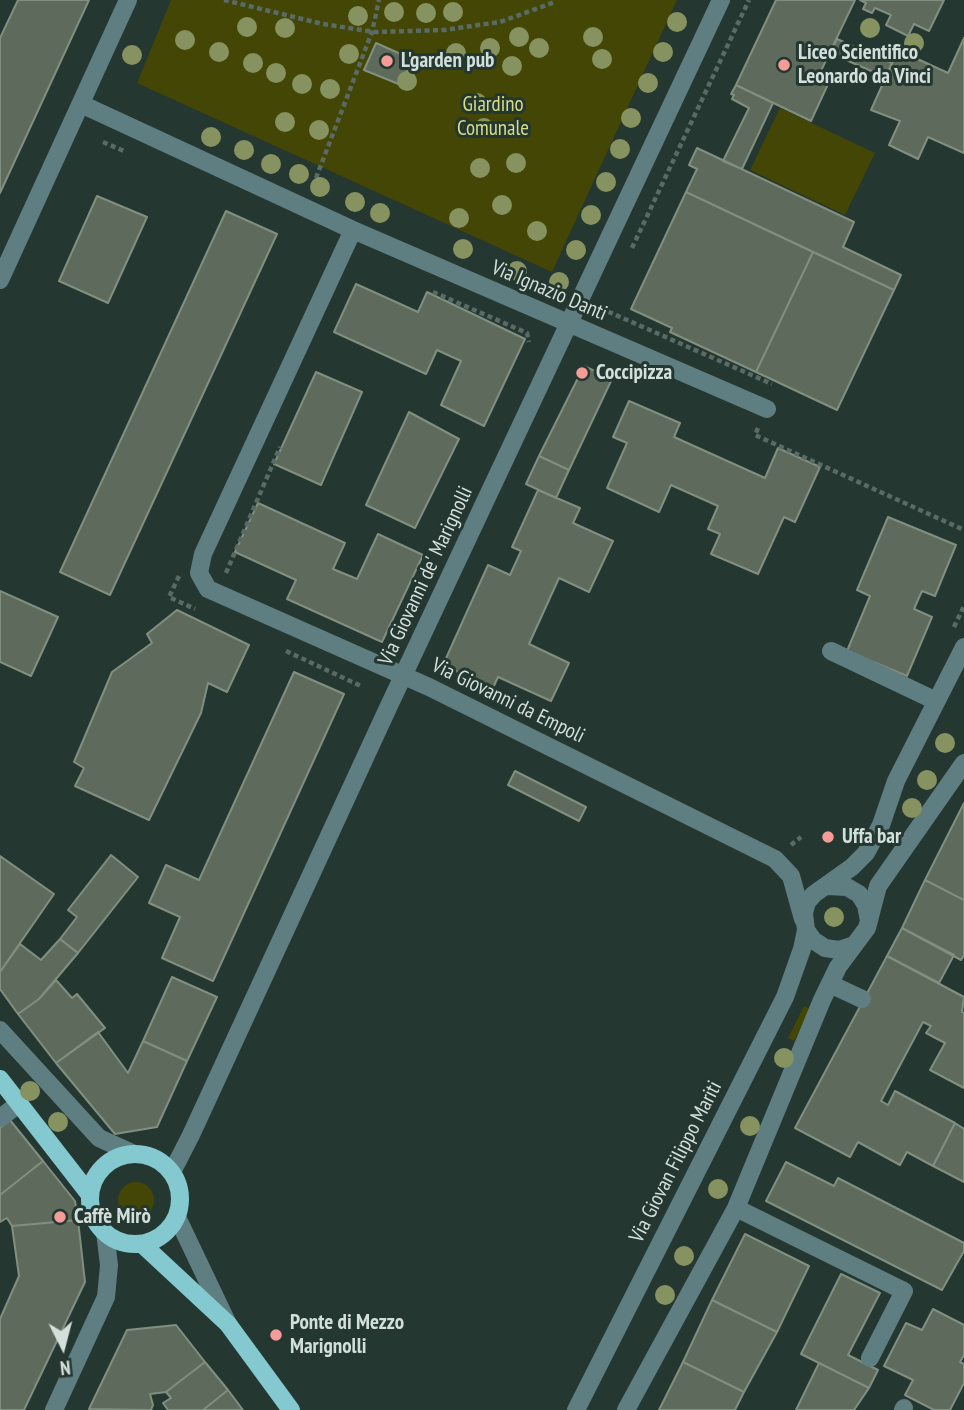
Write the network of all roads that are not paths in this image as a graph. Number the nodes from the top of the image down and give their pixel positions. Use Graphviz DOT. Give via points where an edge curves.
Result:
graph roads {
  1 [pos="128,0"];
  2 [pos="721,0"];
  3 [pos="80,104"];
  4 [pos="353,230"];
  5 [pos="0,280"];
  6 [pos="569,324"];
  7 [pos="767,409"];
  8 [pos="964,647"];
  9 [pos="831,651"];
  10 [pos="404,676"];
  11 [pos="936,701"];
  12 [pos="964,763"];
  13 [pos="827,886"];
  14 [pos="869,920"];
  15 [pos="805,924"];
  16 [pos="854,945"];
  17 [pos="830,984"];
  18 [pos="862,999"];
  19 [pos="0,1030"];
  20 [pos="0,1079"];
  21 [pos="20,1103"];
  22 [pos="0,1118"];
  23 [pos="132,1153"];
  24 [pos="172,1172"];
  25 [pos="90,1195"];
  26 [pos="736,1208"];
  27 [pos="177,1217"];
  28 [pos="106,1232"];
  29 [pos="142,1244"];
  30 [pos="228,1324"];
  31 [pos="870,1358"];
  32 [pos="54,1410"];
  33 [pos="290,1410"];
  34 [pos="576,1410"];
  35 [pos="626,1410"];
  1 -- 3 [label="street"];
  2 -- 6 [label="street, Via Giovanni de' Marignolli"];
  3 -- 4 [label="street, Via Ignazio Danti"];
  3 -- 5 [label="street"];
  4 -- 6 [label="street, Via Ignazio Danti"];
  4 -- 10 [label="street, Via Giovanni da Empoli" via="199,573 208,589"];
  6 -- 7 [label="street, Via Ignazio Danti"];
  6 -- 10 [label="street, Via Giovanni de' Marignolli"];
  8 -- 11 [label="street, Via Giovan Filippo Mariti"];
  9 -- 11 [label="street"];
  10 -- 15 [label="street, Via Giovanni da Empoli" via="775,859 791,876"];
  10 -- 24 [label="street, Via Giovanni de' Marignolli"];
  11 -- 13 [label="street, Via Giovan Filippo Mariti" via="866,853"];
  12 -- 14 [label="street" via="887,871"];
  13 -- 14 [label="street" via="847,887 859,894"];
  13 -- 15 [label="street, Via Giovan Filippo Mariti" via="810,898"];
  14 -- 16 [label="street"];
  15 -- 16 [label="street" via="813,940 825,948"];
  15 -- 34 [label="street, Via Giovan Filippo Mariti" via="802,949 785,997"];
  16 -- 17 [label="street"];
  17 -- 18 [label="street"];
  17 -- 26 [label="street"];
  19 -- 23 [label="street" via="99,1138"];
  20 -- 21 [label="main road"];
  21 -- 22 [label="street"];
  21 -- 25 [label="main road"];
  23 -- 24 [label="main road" via="152,1156"];
  23 -- 25 [label="main road" via="103,1167"];
  24 -- 27 [label="main road" via="181,1201"];
  25 -- 28 [label="main road" via="94,1218"];
  26 -- 31 [label="street" via="904,1291"];
  26 -- 35 [label="street"];
  27 -- 29 [label="main road" via="169,1230"];
  27 -- 30 [label="street"];
  28 -- 29 [label="main road" via="119,1241"];
  28 -- 32 [label="street" via="106,1297"];
  29 -- 30 [label="main road"];
  30 -- 33 [label="main road"];
}
